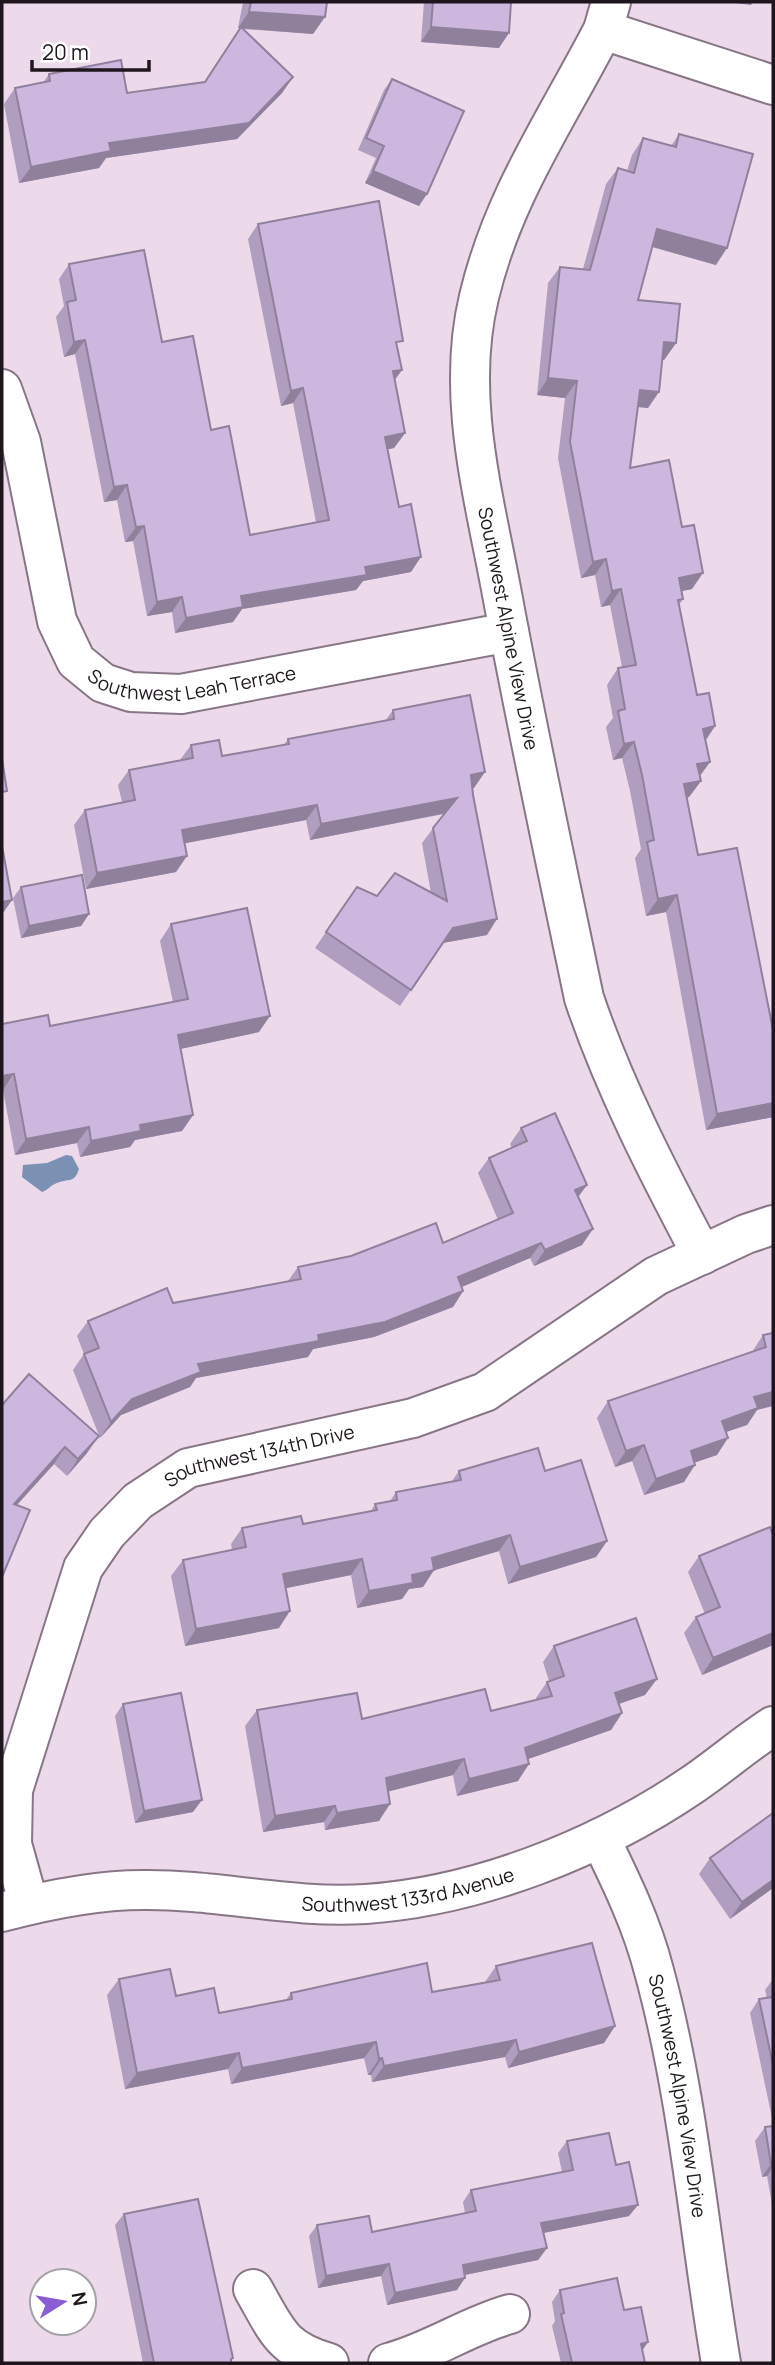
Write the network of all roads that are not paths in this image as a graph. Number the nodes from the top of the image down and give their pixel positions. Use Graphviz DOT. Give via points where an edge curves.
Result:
graph roads {
  1 [pos="607,16"];
  2 [pos="773,85"];
  3 [pos="2,389"];
  4 [pos="509,632"];
  5 [pos="773,1225"];
  6 [pos="702,1255"];
  7 [pos="773,1726"];
  8 [pos="600,1838"];
  9 [pos="15,1908"];
  10 [pos="253,2289"];
  11 [pos="510,2314"];
  12 [pos="329,2363"];
  13 [pos="388,2363"];
  14 [pos="721,2363"];
  1 -- 2 [label="street"];
  1 -- 4 [label="street, Southwest Alpine View Drive" via="515,189 478,299 469,388 473,434"];
  3 -- 4 [label="street, Southwest Leah Terrace" via="21,442 57,621 76,661 103,683 131,692 181,694"];
  4 -- 6 [label="street, Southwest Alpine View Drive" via="584,998 596,1035"];
  5 -- 6 [label="street, Southwest 134th Drive"];
  6 -- 9 [label="street, Southwest 134th Drive" via="656,1276 485,1392 413,1418 188,1468 138,1501 107,1533 83,1568 13,1790"];
  7 -- 8 [label="street, Southwest 133rd Avenue" via="692,1785"];
  8 -- 9 [label="street, Southwest 133rd Avenue" via="559,1857 485,1880 366,1904 143,1890"];
  8 -- 14 [label="street, Southwest Alpine View Drive" via="630,1899 654,1969 675,2055"];
  10 -- 12 [label="street" via="279,2335 300,2354"];
  11 -- 13 [label="street" via="477,2323 412,2357"];
}
